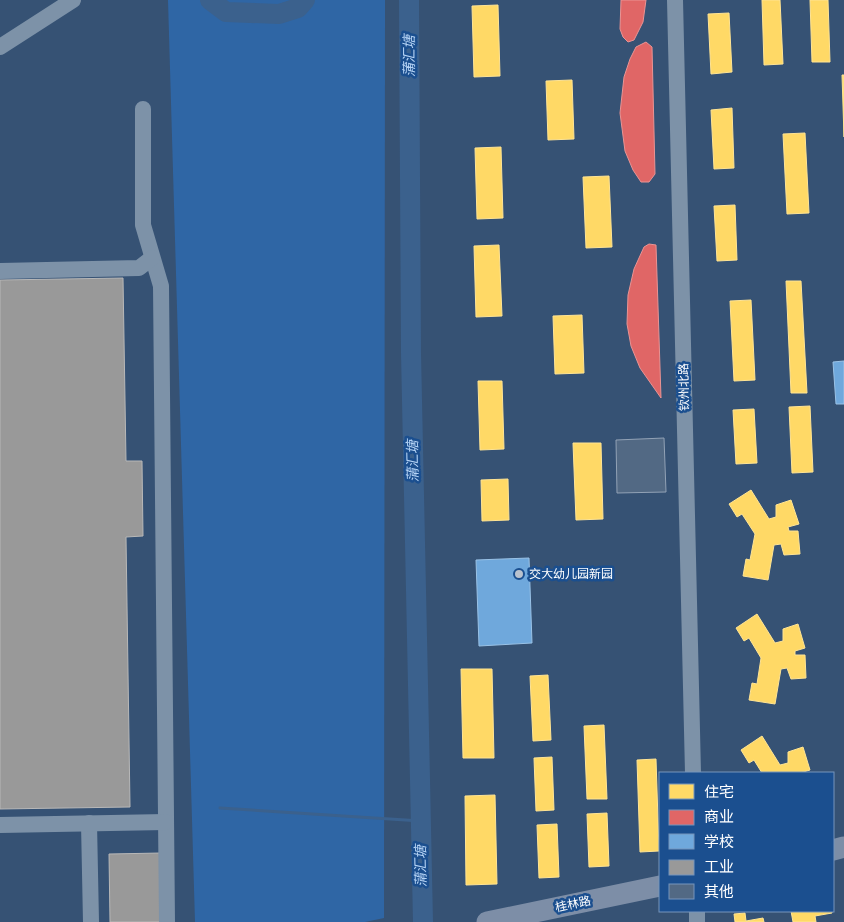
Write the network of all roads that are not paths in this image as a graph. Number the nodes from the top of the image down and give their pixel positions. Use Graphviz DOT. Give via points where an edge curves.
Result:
graph roads {
  1 [pos="72,0"];
  2 [pos="675,0"];
  3 [pos="0,47"];
  4 [pos="143,109"];
  5 [pos="152,258"];
  6 [pos="0,270"];
  7 [pos="694,772"];
  8 [pos="158,822"];
  9 [pos="96,823"];
  10 [pos="0,825"];
  11 [pos="659,886"];
  12 [pos="91,922"];
  13 [pos="167,922"];
  14 [pos="487,922"];
  1 -- 3 [label="street"];
  2 -- 7 [label="street, 钦州北路"];
  4 -- 5 [label="street" via="143,225"];
  5 -- 6 [label="street" via="139,268"];
  5 -- 8 [label="street" via="161,286"];
  8 -- 9 [label="street"];
  8 -- 13 [label="street"];
  9 -- 10 [label="street"];
  9 -- 12 [label="street"];
  11 -- 14 [label="main road, 桂林路"];
}
